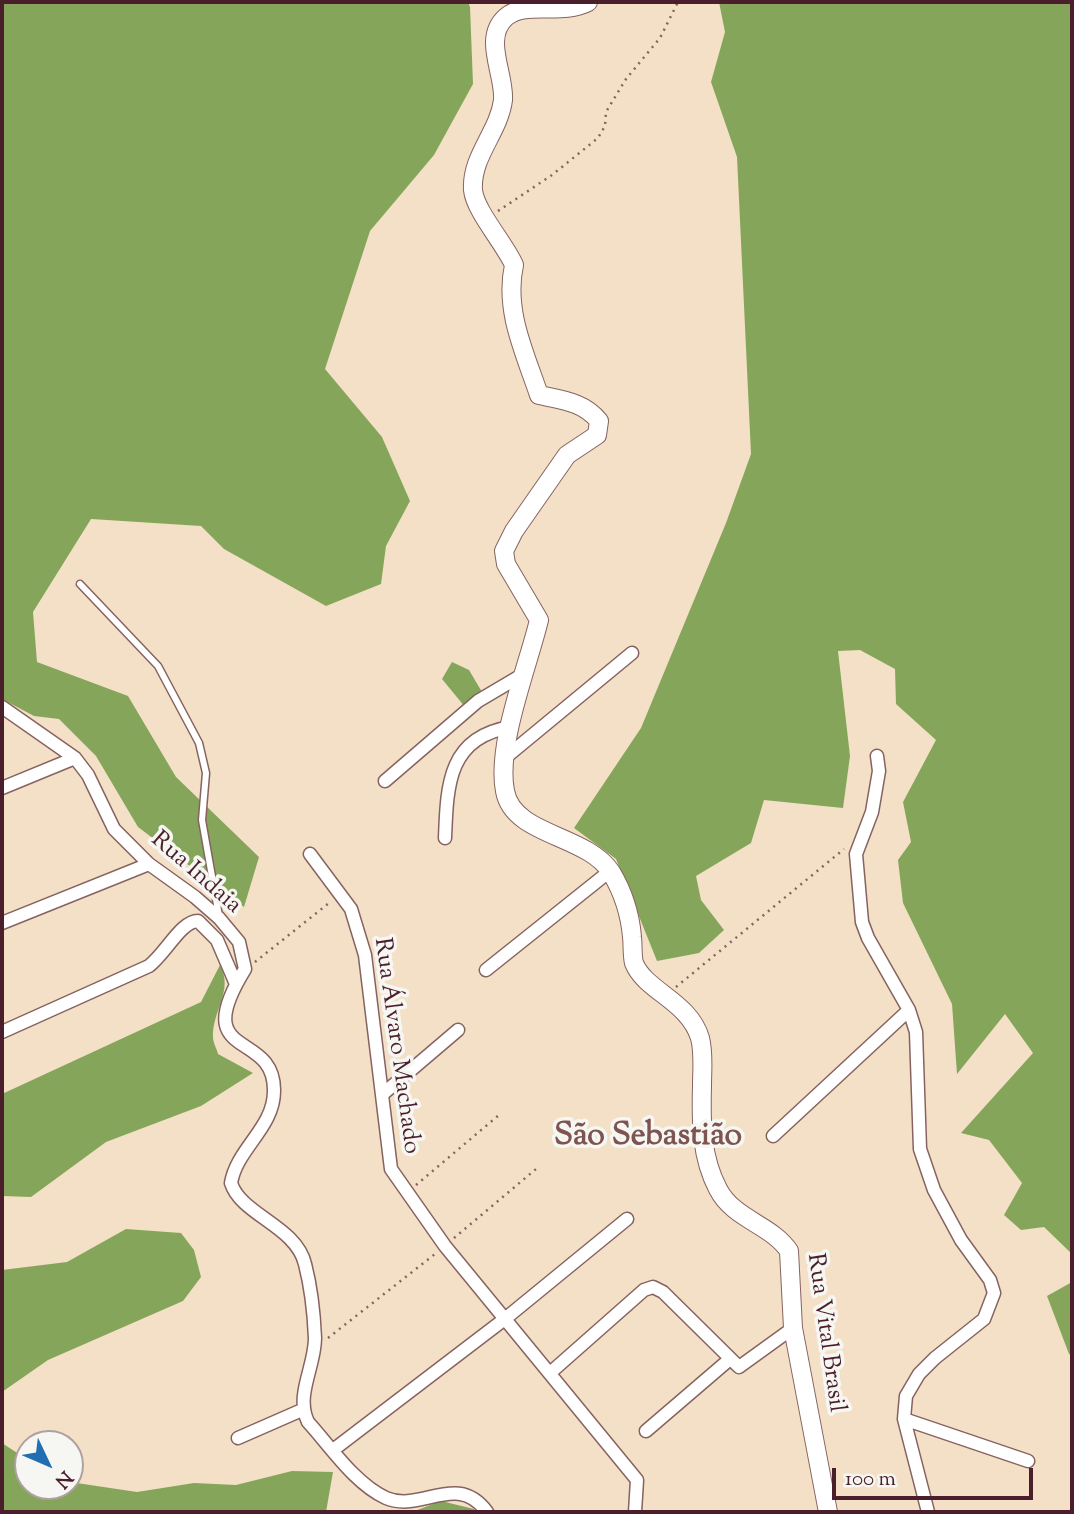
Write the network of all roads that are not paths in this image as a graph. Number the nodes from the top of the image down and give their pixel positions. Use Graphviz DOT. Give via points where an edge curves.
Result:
graph roads {
  1 [pos="588,2"];
  2 [pos="80,584"];
  3 [pos="632,653"];
  4 [pos="522,675"];
  5 [pos="2,707"];
  6 [pos="511,727"];
  7 [pos="877,756"];
  8 [pos="506,757"];
  9 [pos="75,758"];
  10 [pos="385,781"];
  11 [pos="2,788"];
  12 [pos="445,838"];
  13 [pos="310,854"];
  14 [pos="149,864"];
  15 [pos="610,871"];
  16 [pos="219,918"];
  17 [pos="2,923"];
  18 [pos="486,971"];
  19 [pos="236,984"];
  20 [pos="909,1010"];
  21 [pos="458,1030"];
  22 [pos="2,1032"];
  23 [pos="384,1093"];
  24 [pos="774,1136"];
  25 [pos="627,1219"];
  26 [pos="506,1318"];
  27 [pos="793,1328"];
  28 [pos="734,1363"];
  29 [pos="550,1373"];
  30 [pos="302,1410"];
  31 [pos="904,1419"];
  32 [pos="646,1431"];
  33 [pos="238,1438"];
  34 [pos="333,1450"];
  35 [pos="1028,1461"];
  36 [pos="487,1512"];
  37 [pos="635,1512"];
  38 [pos="828,1512"];
  39 [pos="928,1512"];
  1 -- 4 [label="street, Rua Vital Brasil" via="567,10 527,9 507,16 500,24 495,49 503,83 502,105 474,170 473,192 514,265 510,281 513,316 539,395 575,403 599,421 597,435 567,455 504,551 506,564 540,620"];
  2 -- 16 [label="lane" via="158,666 199,743 206,773 202,820"];
  3 -- 8 [label="street"];
  4 -- 6 [label="street, Rua Vital Brasil"];
  4 -- 10 [label="street" via="478,701"];
  5 -- 9 [label="street, Rua Indaia"];
  6 -- 8 [label="street, Rua Vital Brasil"];
  6 -- 12 [label="street" via="481,734 457,762 446,796"];
  7 -- 20 [label="street" via="872,812 860,841 856,869 862,922"];
  8 -- 15 [label="street, Rua Vital Brasil" via="505,792 510,806 532,825 590,851"];
  9 -- 11 [label="street"];
  9 -- 14 [label="street, Rua Indaia" via="88,775 107,819"];
  13 -- 23 [label="street, Rua Álvaro Machado" via="351,909 365,955 374,1049"];
  14 -- 16 [label="street, Rua Indaia"];
  14 -- 17 [label="street"];
  15 -- 18 [label="street"];
  15 -- 27 [label="street, Rua Vital Brasil" via="631,922 634,962 686,1012 701,1039 704,1150 720,1193 789,1251"];
  16 -- 19 [label="street, Rua Indaia" via="239,942 245,969"];
  19 -- 22 [label="street" via="212,934 198,921 189,921 149,966"];
  19 -- 30 [label="street" via="223,1023 229,1034 264,1061 275,1091 262,1130 237,1165 231,1183 239,1197 286,1235 305,1264 314,1349"];
  20 -- 24 [label="street"];
  20 -- 31 [label="street" via="916,1032 920,1149 934,1190 994,1293 984,1319 935,1358 911,1385"];
  21 -- 23 [label="street"];
  23 -- 26 [label="street, Rua Álvaro Machado" via="390,1163 406,1193"];
  25 -- 26 [label="street"];
  26 -- 29 [label="street, Rua Álvaro Machado"];
  26 -- 34 [label="street"];
  27 -- 28 [label="street"];
  27 -- 38 [label="street, Rua Vital Brasil"];
  28 -- 29 [label="street" via="660,1288 653,1287"];
  28 -- 32 [label="street"];
  29 -- 37 [label="street, Rua Álvaro Machado" via="637,1480"];
  30 -- 33 [label="street"];
  30 -- 34 [label="street"];
  31 -- 35 [label="street"];
  31 -- 39 [label="street"];
  34 -- 36 [label="street" via="384,1497 408,1500 460,1493 481,1503"];
}
